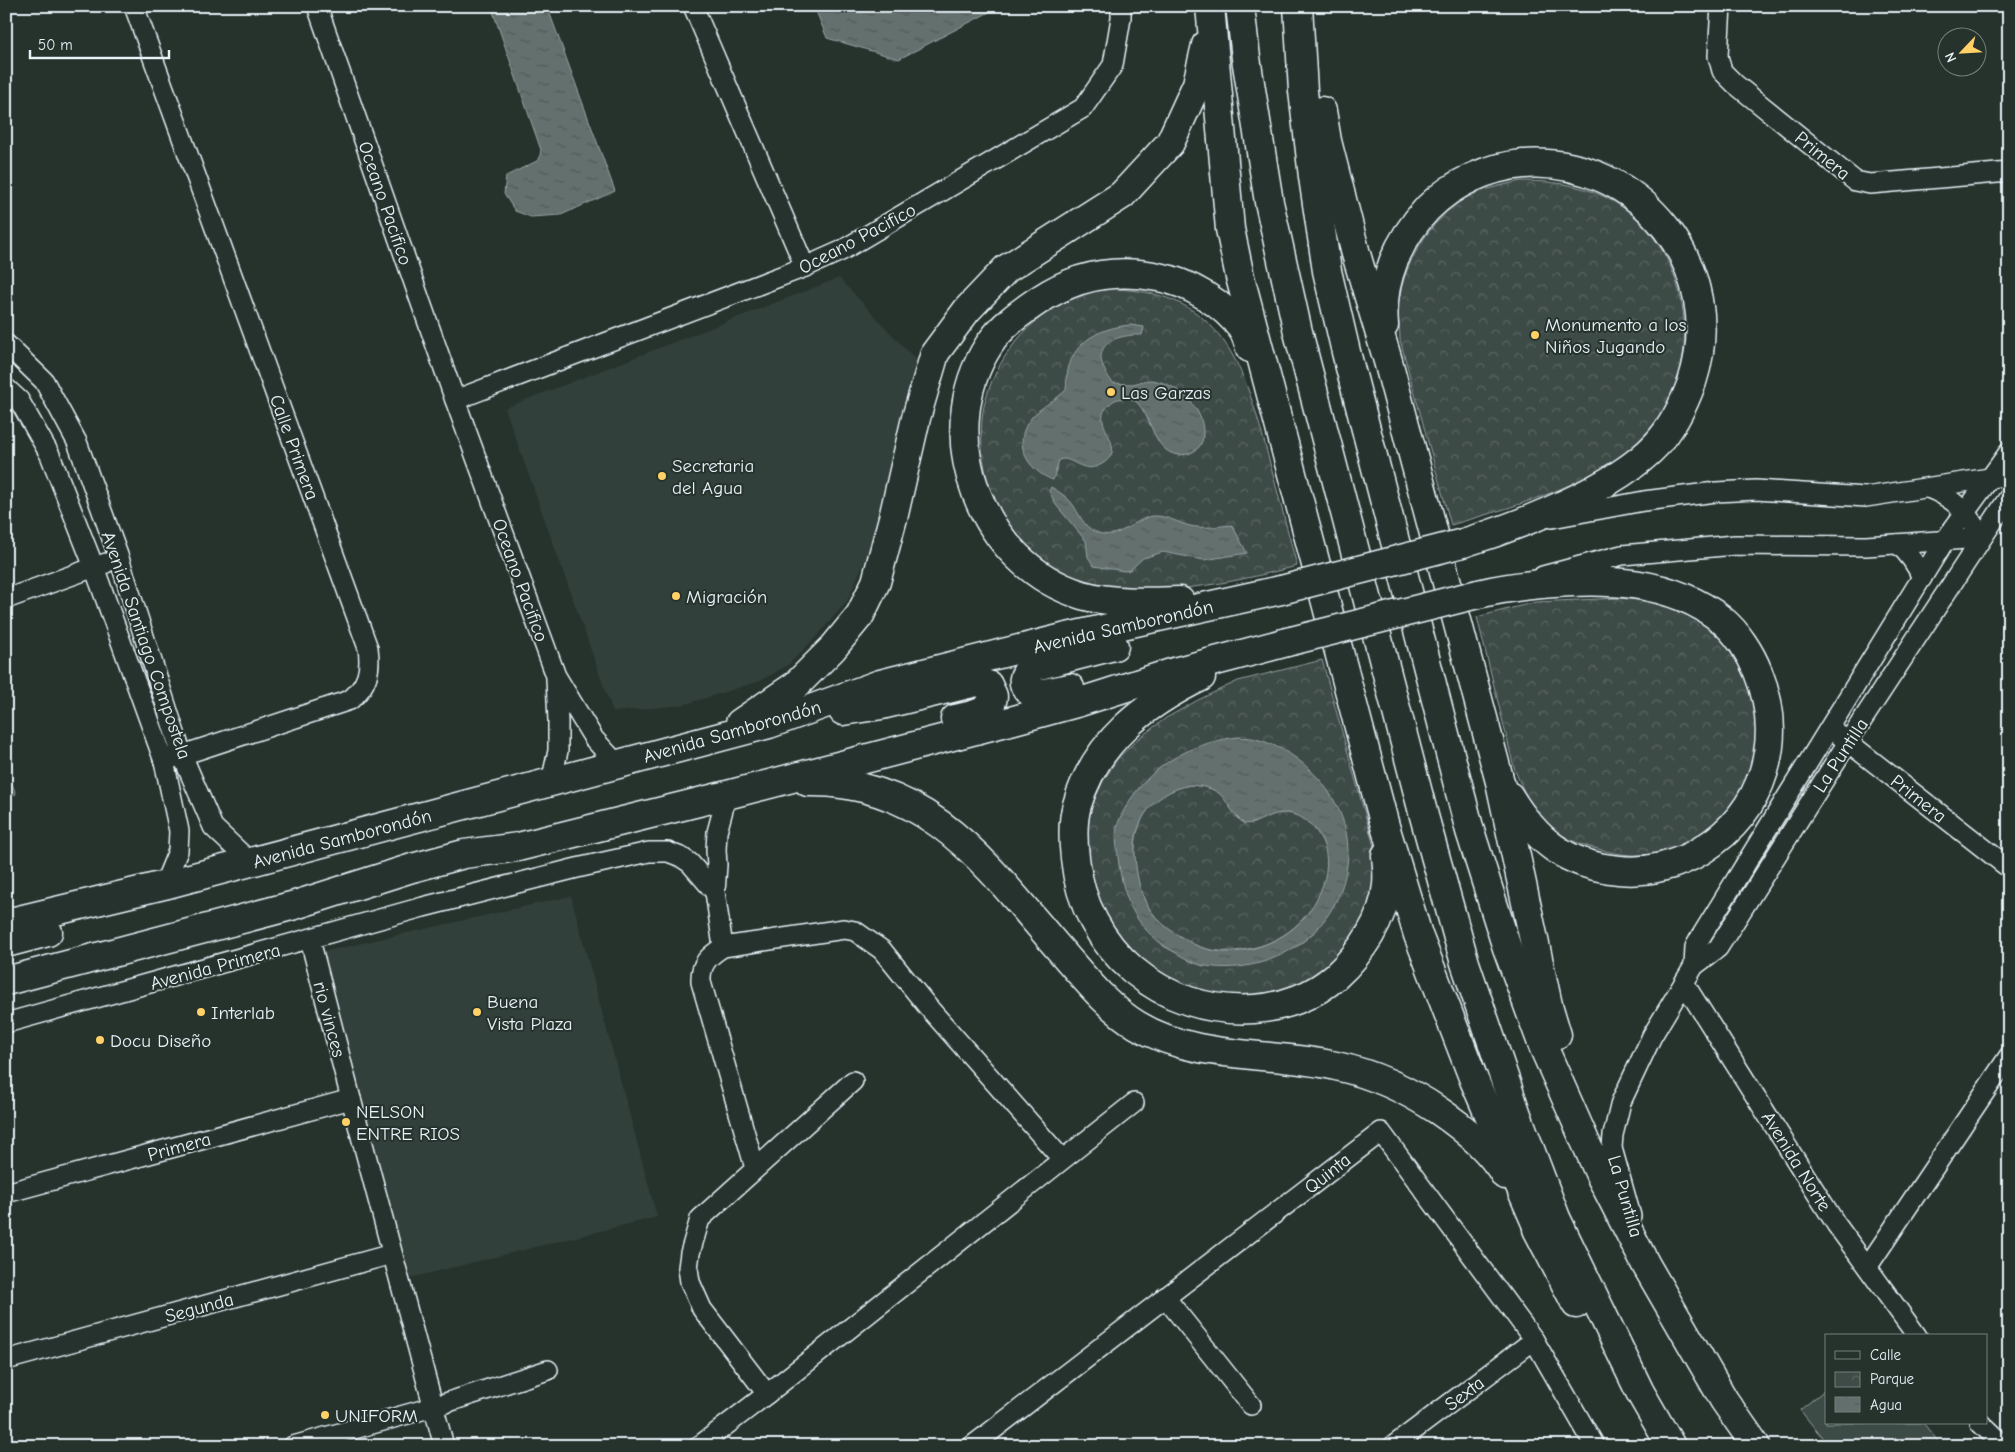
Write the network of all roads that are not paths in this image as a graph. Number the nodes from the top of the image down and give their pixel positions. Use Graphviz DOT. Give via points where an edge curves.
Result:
graph roads {
  1 [pos="134,6"];
  2 [pos="317,6"];
  3 [pos="692,6"];
  4 [pos="1121,6"];
  5 [pos="1210,6"];
  6 [pos="1240,6"];
  7 [pos="1298,6"];
  8 [pos="1302,6"];
  9 [pos="1721,6"];
  10 [pos="2009,172"];
  11 [pos="805,267"];
  12 [pos="6,344"];
  13 [pos="1388,361"];
  14 [pos="6,388"];
  15 [pos="455,400"];
  16 [pos="1273,402"];
  17 [pos="63,417"];
  18 [pos="37,431"];
  19 [pos="2009,452"];
  20 [pos="2009,475"];
  21 [pos="1990,478"];
  22 [pos="1928,488"];
  23 [pos="2009,497"];
  24 [pos="1965,512"];
  25 [pos="1516,524"];
  26 [pos="1981,538"];
  27 [pos="1944,540"];
  28 [pos="1898,544"];
  29 [pos="119,558"];
  30 [pos="94,567"];
  31 [pos="1922,578"];
  32 [pos="1488,591"];
  33 [pos="6,599"];
  34 [pos="1239,599"];
  35 [pos="1196,610"];
  36 [pos="1251,653"];
  37 [pos="1174,672"];
  38 [pos="556,676"];
  39 [pos="768,724"];
  40 [pos="1830,728"];
  41 [pos="721,736"];
  42 [pos="1848,742"];
  43 [pos="182,754"];
  44 [pos="164,761"];
  45 [pos="616,764"];
  46 [pos="817,771"];
  47 [pos="551,782"];
  48 [pos="1500,782"];
  49 [pos="738,792"];
  50 [pos="1385,826"];
  51 [pos="250,862"];
  52 [pos="2009,868"];
  53 [pos="164,885"];
  54 [pos="715,892"];
  55 [pos="128,894"];
  56 [pos="6,924"];
  57 [pos="310,940"];
  58 [pos="6,943"];
  59 [pos="723,947"];
  60 [pos="1694,966"];
  61 [pos="6,981"];
  62 [pos="1684,983"];
  63 [pos="6,1023"];
  64 [pos="2009,1056"];
  65 [pos="852,1081"];
  66 [pos="351,1099"];
  67 [pos="1134,1103"];
  68 [pos="1062,1159"];
  69 [pos="755,1168"];
  70 [pos="1600,1175"];
  71 [pos="6,1193"];
  72 [pos="1545,1244"];
  73 [pos="392,1254"];
  74 [pos="1646,1265"];
  75 [pos="1868,1266"];
  76 [pos="1166,1297"];
  77 [pos="1915,1334"];
  78 [pos="1534,1340"];
  79 [pos="6,1360"];
  80 [pos="548,1370"];
  81 [pos="768,1394"];
  82 [pos="1251,1405"];
  83 [pos="433,1407"];
  84 [pos="1981,1424"];
  85 [pos="293,1446"];
  86 [pos="444,1446"];
  87 [pos="698,1446"];
  88 [pos="972,1446"];
  89 [pos="1393,1446"];
  90 [pos="1594,1446"];
  91 [pos="1664,1446"];
  92 [pos="1671,1446"];
  93 [pos="1756,1446"];
  94 [pos="2004,1446"];
  1 -- 43 [label="street, Calle Primera" via="368,648 370,664 361,691 350,700"];
  2 -- 15 [label="street, Oceano Pacifico"];
  3 -- 11 [label="street"];
  4 -- 11 [label="street, Oceano Pacifico" via="1113,66 1083,108 841,251"];
  5 -- 16 [label="highway" via="1230,229"];
  5 -- 41 [label="highway" via="1197,84 1170,143 1122,195 1006,269 967,310 935,353 876,582 860,615 796,685"];
  6 -- 92 [label="highway" via="1269,202 1298,332 1465,963 1556,1218 1640,1392"];
  7 -- 70 [label="highway" via="1305,110 1327,271 1465,812 1507,948 1537,1028"];
  8 -- 13 [label="highway" via="1327,141"];
  9 -- 10 [label="street, Primera" via="1718,56 1722,71 1855,181 1870,184"];
  11 -- 15 [label="street, Oceano Pacifico"];
  12 -- 17 [label="street, Avenida Santiago Compostela" via="44,381"];
  13 -- 25 [label="highway, Avenida Samborondón" via="1385,293 1396,254 1408,232 1438,198 1475,176 1500,168 1536,164 1579,170 1612,182 1645,204 1664,224 1678,244 1690,271 1698,292 1701,316 1697,366 1674,422 1639,461 1582,495"];
  13 -- 48 [label="highway"];
  14 -- 18 [label="street, Avenida Santiago Compostela" via="19,400"];
  15 -- 38 [label="street, Oceano Pacifico"];
  16 -- 34 [label="highway" via="1243,331 1223,311 1192,288 1167,278 1120,272 1074,281 1049,293 1005,325 977,366 969,392 964,443 974,488 997,533 1026,565 1063,587 1099,599 1158,602"];
  16 -- 50 [label="highway"];
  17 -- 18 [label="street"];
  17 -- 29 [label="street, Avenida Santiago Compostela" via="77,442"];
  18 -- 30 [label="street, Avenida Santiago Compostela" via="50,455"];
  19 -- 21 [label="street, La Puntilla"];
  20 -- 21 [label="street"];
  21 -- 22 [label="street"];
  21 -- 24 [label="street, La Puntilla"];
  22 -- 24 [label="street" via="1948,497"];
  22 -- 25 [label="street" via="1866,498 1756,490 1716,492"];
  23 -- 26 [label="street, La Puntilla"];
  24 -- 26 [label="street"];
  24 -- 27 [label="street, La Puntilla"];
  25 -- 34 [label="highway, Avenida Samborondón, bridge" via="1463,543"];
  26 -- 27 [label="street"];
  26 -- 42 [label="street, La Puntilla"];
  27 -- 28 [label="street"];
  27 -- 31 [label="street, La Puntilla"];
  28 -- 31 [label="street" via="1917,565"];
  28 -- 32 [label="street" via="1735,545 1622,555"];
  29 -- 30 [label="street"];
  29 -- 43 [label="street, Avenida Santiago Compostela"];
  30 -- 33 [label="street"];
  30 -- 44 [label="street, Avenida Santiago Compostela"];
  31 -- 40 [label="street, La Puntilla"];
  32 -- 36 [label="highway, bridge"];
  32 -- 48 [label="highway" via="1574,581 1608,581 1680,595 1723,620 1740,640 1754,662 1770,711 1763,776 1755,796 1741,816 1711,844 1674,864 1628,871 1582,863 1540,838 1523,819"];
  34 -- 35 [label="highway, Avenida Samborondón"];
  35 -- 37 [label="highway" via="1122,644 1036,666 1028,670 1024,684 1034,695 1041,695 1078,686"];
  35 -- 39 [label="highway, Avenida Samborondón" via="1063,638 880,684"];
  36 -- 37 [label="highway"];
  36 -- 50 [label="highway" via="1170,692 1146,709 1110,741 1096,764 1076,807 1074,850 1085,904 1098,931 1137,975 1187,1001 1240,1010 1287,1003 1332,979 1347,966 1374,928 1387,886"];
  37 -- 46 [label="highway" via="1080,702"];
  38 -- 45 [label="street, Oceano Pacifico" via="594,739"];
  38 -- 47 [label="street, Oceano Pacifico" via="558,751"];
  39 -- 41 [label="highway, Avenida Samborondón"];
  39 -- 46 [label="highway" via="882,704 977,682 988,685 991,690 993,702 985,710 890,737"];
  40 -- 42 [label="street, Primera"];
  40 -- 60 [label="street, La Puntilla" via="1700,938 1695,947"];
  41 -- 45 [label="highway, Avenida Samborondón"];
  42 -- 52 [label="street, Primera"];
  42 -- 60 [label="street, La Puntilla" via="1718,948"];
  43 -- 44 [label="street, Calle Primera"];
  43 -- 51 [label="street, Avenida Santiago Compostela" via="214,827"];
  44 -- 53 [label="street, Avenida Santiago Compostela" via="179,831 178,851"];
  45 -- 47 [label="highway, Avenida Samborondón"];
  46 -- 49 [label="highway"];
  47 -- 51 [label="highway, Avenida Samborondón"];
  48 -- 70 [label="highway" via="1548,1005"];
  49 -- 54 [label="street" via="717,832"];
  49 -- 61 [label="highway" via="518,847 464,854 295,906"];
  49 -- 72 [label="highway" via="805,782 848,784 875,790 922,811 963,842 1086,980 1136,1024 1187,1046 1335,1065 1371,1075 1416,1096 1476,1139 1500,1167"];
  50 -- 72 [label="highway" via="1418,934 1474,1080"];
  51 -- 53 [label="highway, Avenida Samborondón"];
  53 -- 55 [label="highway, Avenida Samborondón"];
  54 -- 57 [label="street, Avenida Primera" via="681,857 668,852 649,852 422,908"];
  54 -- 59 [label="street"];
  55 -- 56 [label="highway, Avenida Samborondón"];
  55 -- 58 [label="highway" via="100,918"];
  57 -- 63 [label="street, Avenida Primera"];
  57 -- 66 [label="street, rio vinces"];
  59 -- 68 [label="street" via="844,929 865,937 882,950"];
  59 -- 69 [label="street" via="702,966 701,982"];
  60 -- 62 [label="street, La Puntilla"];
  62 -- 74 [label="street, La Puntilla" via="1652,1036 1621,1102 1613,1135 1612,1148"];
  62 -- 75 [label="street, Avenida Norte" via="1836,1224"];
  64 -- 75 [label="street"];
  65 -- 69 [label="street"];
  66 -- 71 [label="street, Primera"];
  66 -- 73 [label="street, rio vinces"];
  67 -- 68 [label="street"];
  68 -- 81 [label="street"];
  69 -- 81 [label="street" via="700,1218 688,1268 690,1282 702,1309"];
  70 -- 74 [label="highway"];
  72 -- 91 [label="highway" via="1612,1368"];
  73 -- 79 [label="street, Segunda"];
  73 -- 83 [label="street, rio vinces"];
  74 -- 93 [label="highway" via="1724,1400"];
  75 -- 77 [label="street, Avenida Norte"];
  76 -- 78 [label="street, Quinta" via="1381,1132"];
  76 -- 82 [label="street"];
  76 -- 88 [label="street, Quinta"];
  78 -- 89 [label="street, Sexta"];
  78 -- 90 [label="street, Quinta"];
  80 -- 83 [label="street"];
  81 -- 87 [label="street"];
  83 -- 85 [label="street"];
  83 -- 86 [label="street, rio vinces"];
  84 -- 94 [label="street"];
}
